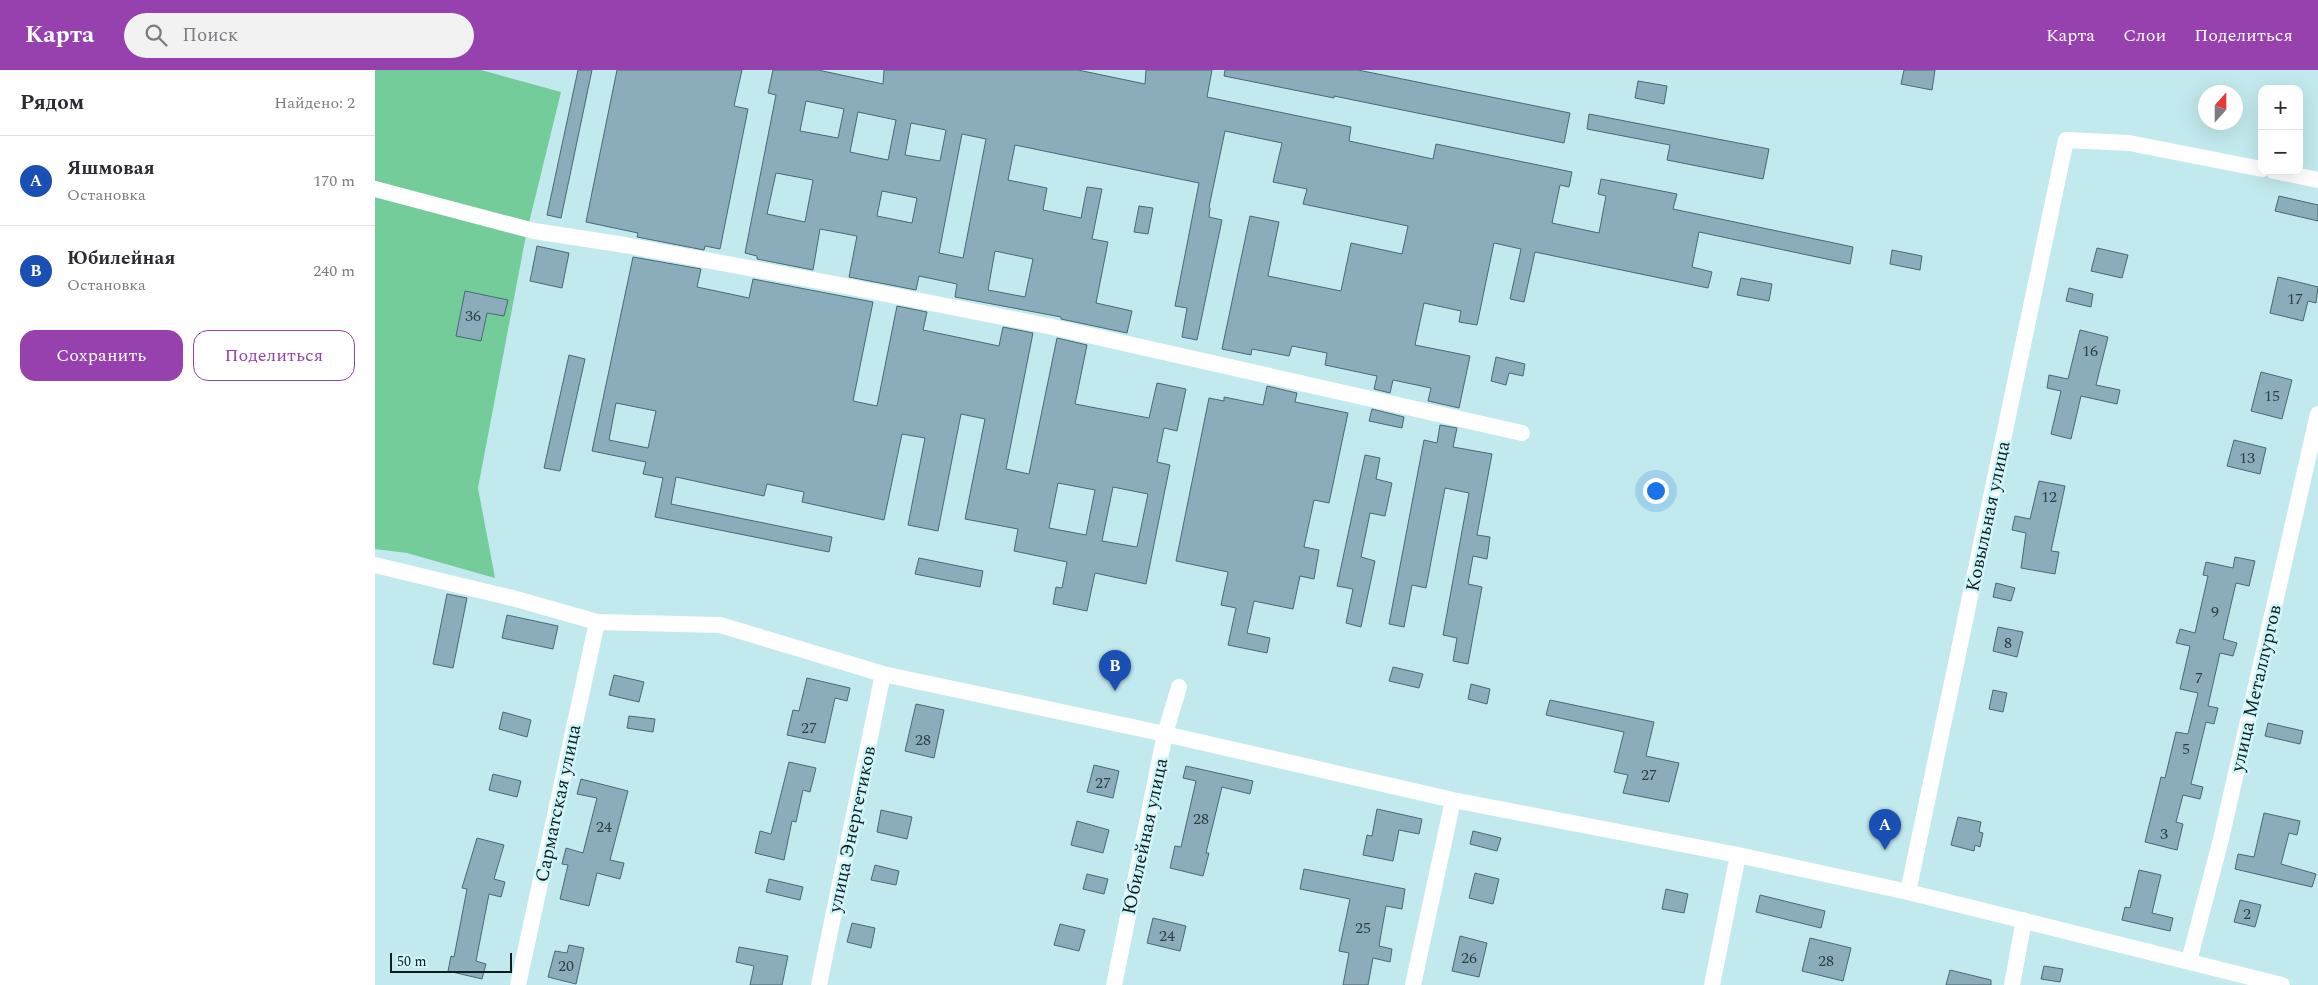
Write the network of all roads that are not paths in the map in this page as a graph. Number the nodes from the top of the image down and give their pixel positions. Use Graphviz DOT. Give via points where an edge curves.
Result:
graph roads {
  1 [pos="2258,168"];
  2 [pos="2294,175"];
  3 [pos="2318,180"];
  4 [pos="375,188"];
  5 [pos="2318,414"];
  6 [pos="1522,433"];
  7 [pos="375,565"];
  8 [pos="597,622"];
  9 [pos="883,674"];
  10 [pos="1179,687"];
  11 [pos="1165,734"];
  12 [pos="1453,800"];
  13 [pos="1738,855"];
  14 [pos="1908,892"];
  15 [pos="2024,920"];
  16 [pos="2189,961"];
  17 [pos="518,985"];
  18 [pos="819,985"];
  19 [pos="1114,985"];
  20 [pos="1413,985"];
  21 [pos="1712,985"];
  22 [pos="2012,985"];
  23 [pos="2282,985"];
  1 -- 14 [label="street, Ковыльная улица" via="2129,143 2066,140"];
  2 -- 3 [label="street"];
  4 -- 6 [label="street" via="534,231 660,251 1039,324"];
  5 -- 16 [label="street, улица Металлургов" via="2221,839"];
  7 -- 8 [label="street"];
  8 -- 9 [label="street" via="720,626"];
  8 -- 17 [label="street, Сарматская улица"];
  9 -- 11 [label="street"];
  9 -- 18 [label="street, улица Энергетиков"];
  10 -- 11 [label="street, Юбилейная улица"];
  11 -- 12 [label="street"];
  11 -- 19 [label="street, Юбилейная улица"];
  12 -- 13 [label="street"];
  12 -- 20 [label="street"];
  13 -- 14 [label="street"];
  13 -- 21 [label="street"];
  14 -- 15 [label="street"];
  15 -- 16 [label="street"];
  15 -- 22 [label="street"];
  16 -- 23 [label="street"];
}
